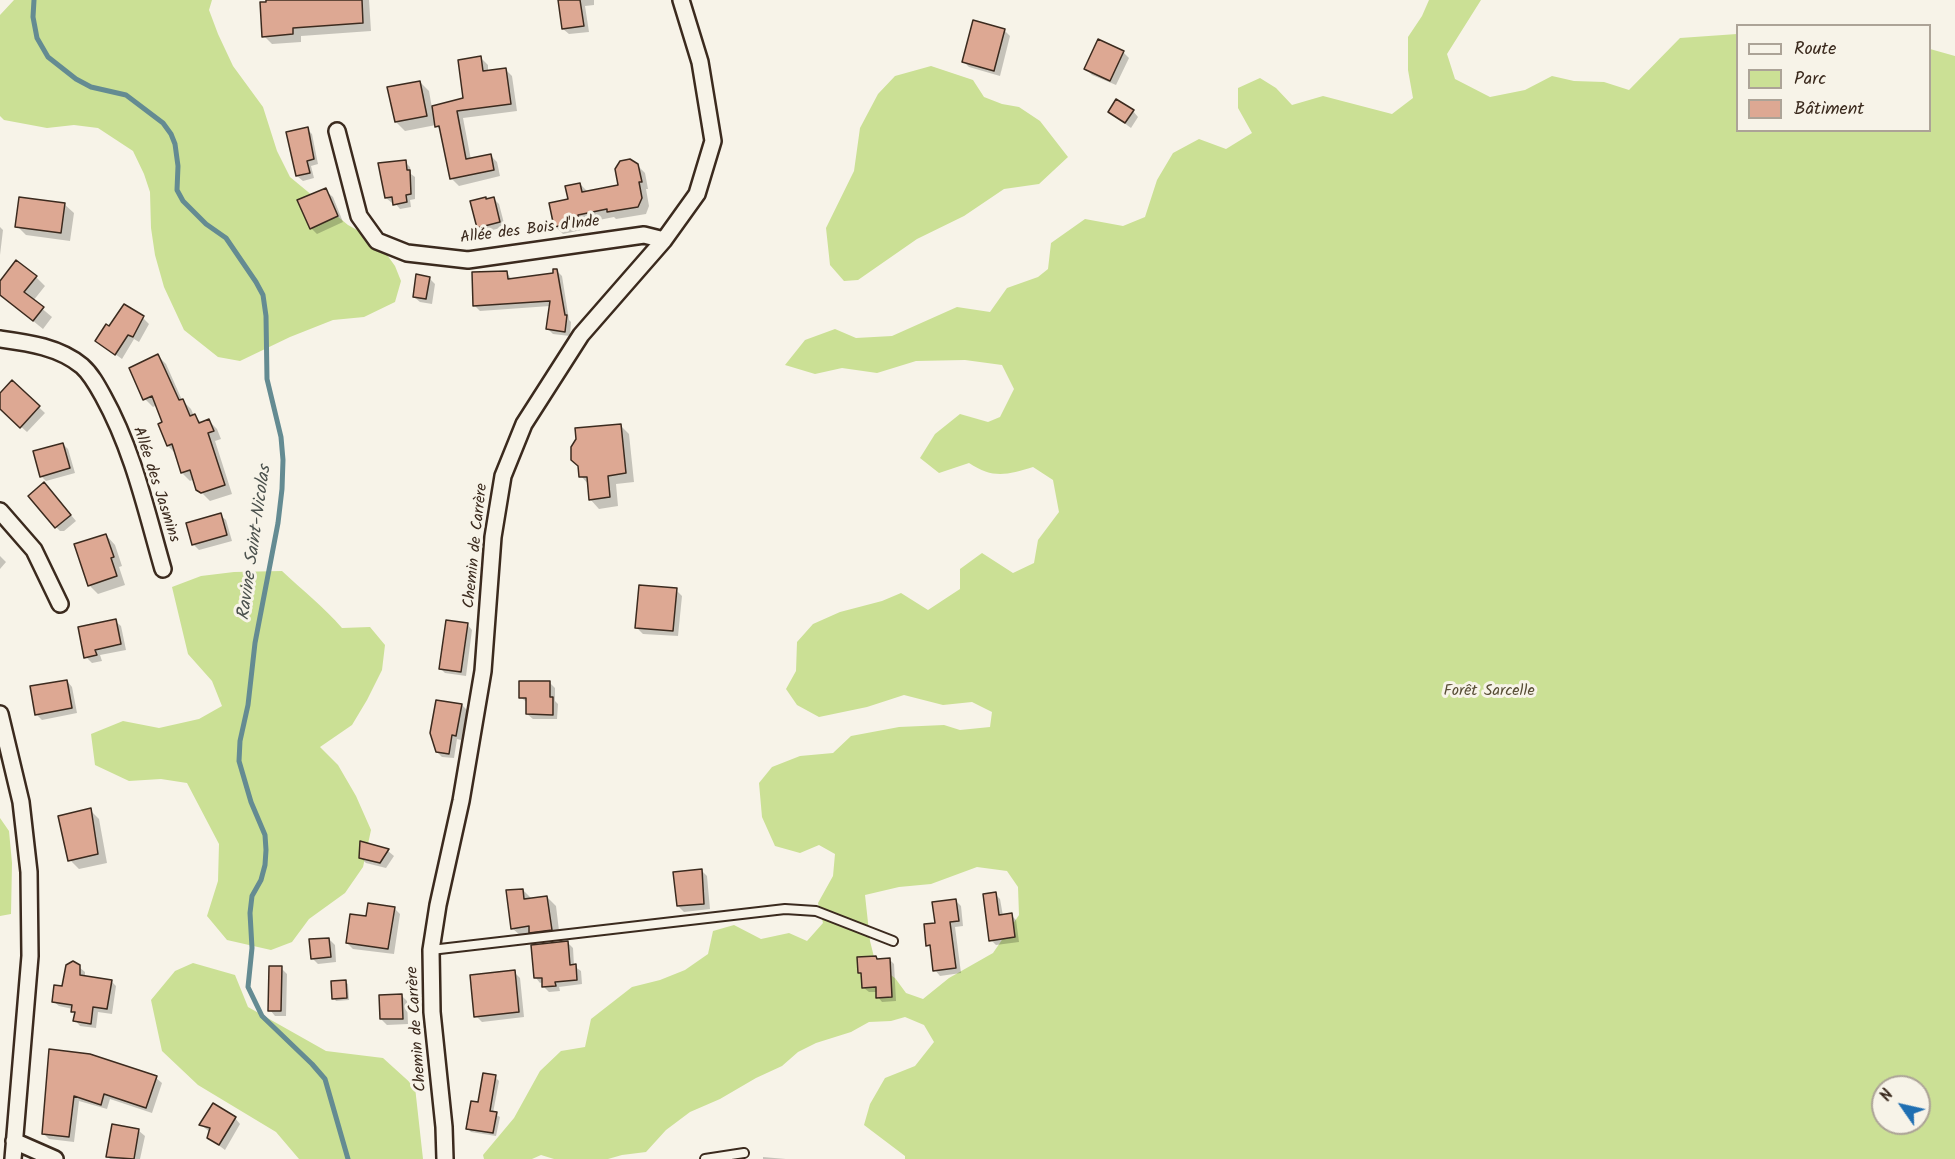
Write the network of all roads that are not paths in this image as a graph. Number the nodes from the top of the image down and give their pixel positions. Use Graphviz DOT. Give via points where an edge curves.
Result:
graph roads {
  1 [pos="681,0"];
  2 [pos="338,131"];
  3 [pos="664,240"];
  4 [pos="0,339"];
  5 [pos="0,511"];
  6 [pos="162,569"];
  7 [pos="60,604"];
  8 [pos="0,714"];
  9 [pos="893,941"];
  10 [pos="431,950"];
  11 [pos="14,1141"];
  12 [pos="744,1153"];
  13 [pos="13,1159"];
  14 [pos="55,1159"];
  15 [pos="446,1159"];
  16 [pos="705,1159"];
  1 -- 3 [label="street, Chemin de Carrère" via="700,62 713,141 697,194"];
  2 -- 3 [label="street, Allée des Bois d'Inde" via="359,216 377,242 407,253 468,260 644,235"];
  3 -- 10 [label="street, Chemin de Carrère" via="581,335 524,424 503,476 493,537 483,671"];
  4 -- 6 [label="street, Allée des Jasmins" via="32,343 62,354 92,377 131,457"];
  5 -- 7 [label="street" via="34,550"];
  8 -- 11 [label="street" via="21,802 29,872 30,956"];
  9 -- 10 [label="lane" via="816,910 785,909"];
  10 -- 15 [label="street, Chemin de Carrère" via="432,1012"];
  11 -- 13 [label="street"];
  11 -- 14 [label="street"];
  12 -- 16 [label="lane"];
}
